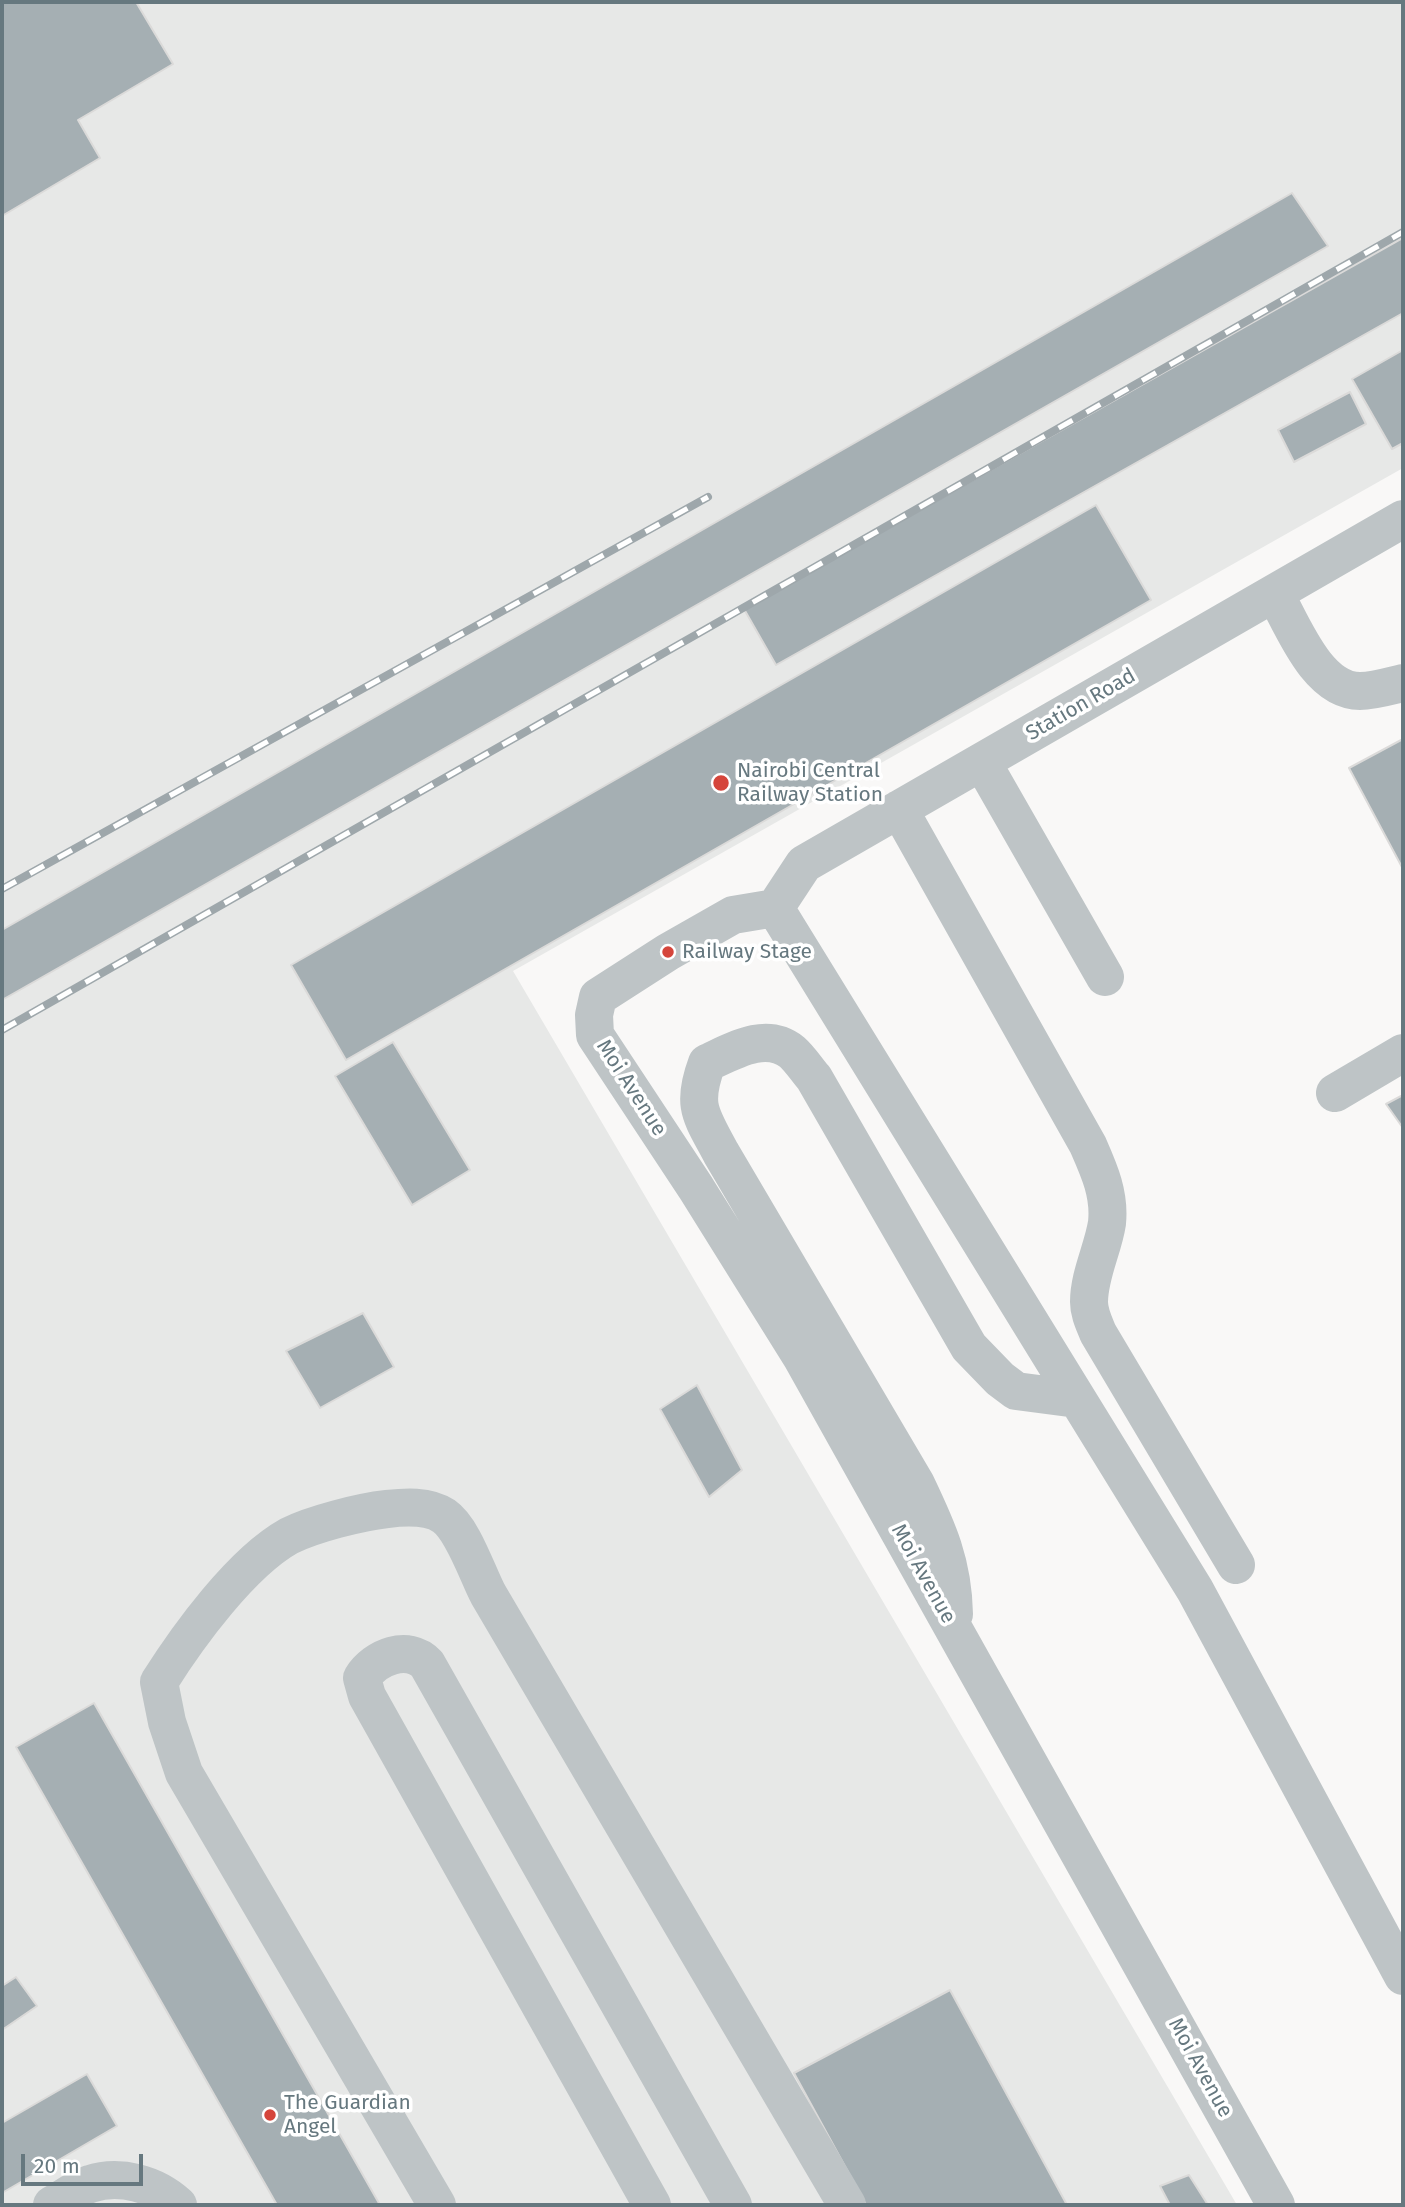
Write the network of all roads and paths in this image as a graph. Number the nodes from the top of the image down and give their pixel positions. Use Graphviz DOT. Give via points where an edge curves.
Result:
graph roads {
  1 [pos="1403,519"];
  2 [pos="1275,594"];
  3 [pos="1403,683"];
  4 [pos="982,762"];
  5 [pos="899,809"];
  6 [pos="775,908"];
  7 [pos="1105,977"];
  8 [pos="1403,1053"];
  9 [pos="1335,1093"];
  10 [pos="1077,1399"];
  11 [pos="1236,1565"];
  12 [pos="954,1631"];
  13 [pos="1403,1976"];
  14 [pos="52,2205"];
  15 [pos="178,2205"];
  16 [pos="437,2205"];
  17 [pos="652,2205"];
  18 [pos="733,2205"];
  19 [pos="847,2205"];
  20 [pos="1276,2205"];
  1 -- 2 [label="street, Station Road"];
  2 -- 3 [label="street" via="1316,666 1334,684 1359,691"];
  2 -- 4 [label="street, Station Road"];
  4 -- 5 [label="street, Station Road"];
  4 -- 7 [label="street"];
  5 -- 6 [label="street, Station Road" via="804,864"];
  5 -- 11 [label="street" via="1102,1176 1107,1222 1090,1313"];
  6 -- 10 [label="street"];
  6 -- 12 [label="street, Moi Avenue" via="733,915 598,996 595,1035 802,1358"];
  8 -- 9 [label="street"];
  10 -- 12 [label="street" via="1016,1391 969,1347 814,1078 792,1052 773,1043 751,1044 708,1063 699,1085 700,1112 916,1484 941,1536 953,1586"];
  10 -- 13 [label="street" via="1195,1590"];
  12 -- 20 [label="street, Moi Avenue"];
  14 -- 15 [label="street" via="90,2184 114,2180 135,2181"];
  16 -- 19 [label="street" via="184,1773 159,1682 199,1622 263,1556 290,1536 332,1521 401,1507 427,1508 444,1516 459,1534 488,1594"];
  17 -- 18 [label="street" via="367,1696 362,1678 369,1667 400,1653 420,1656 427,1664"];
}
